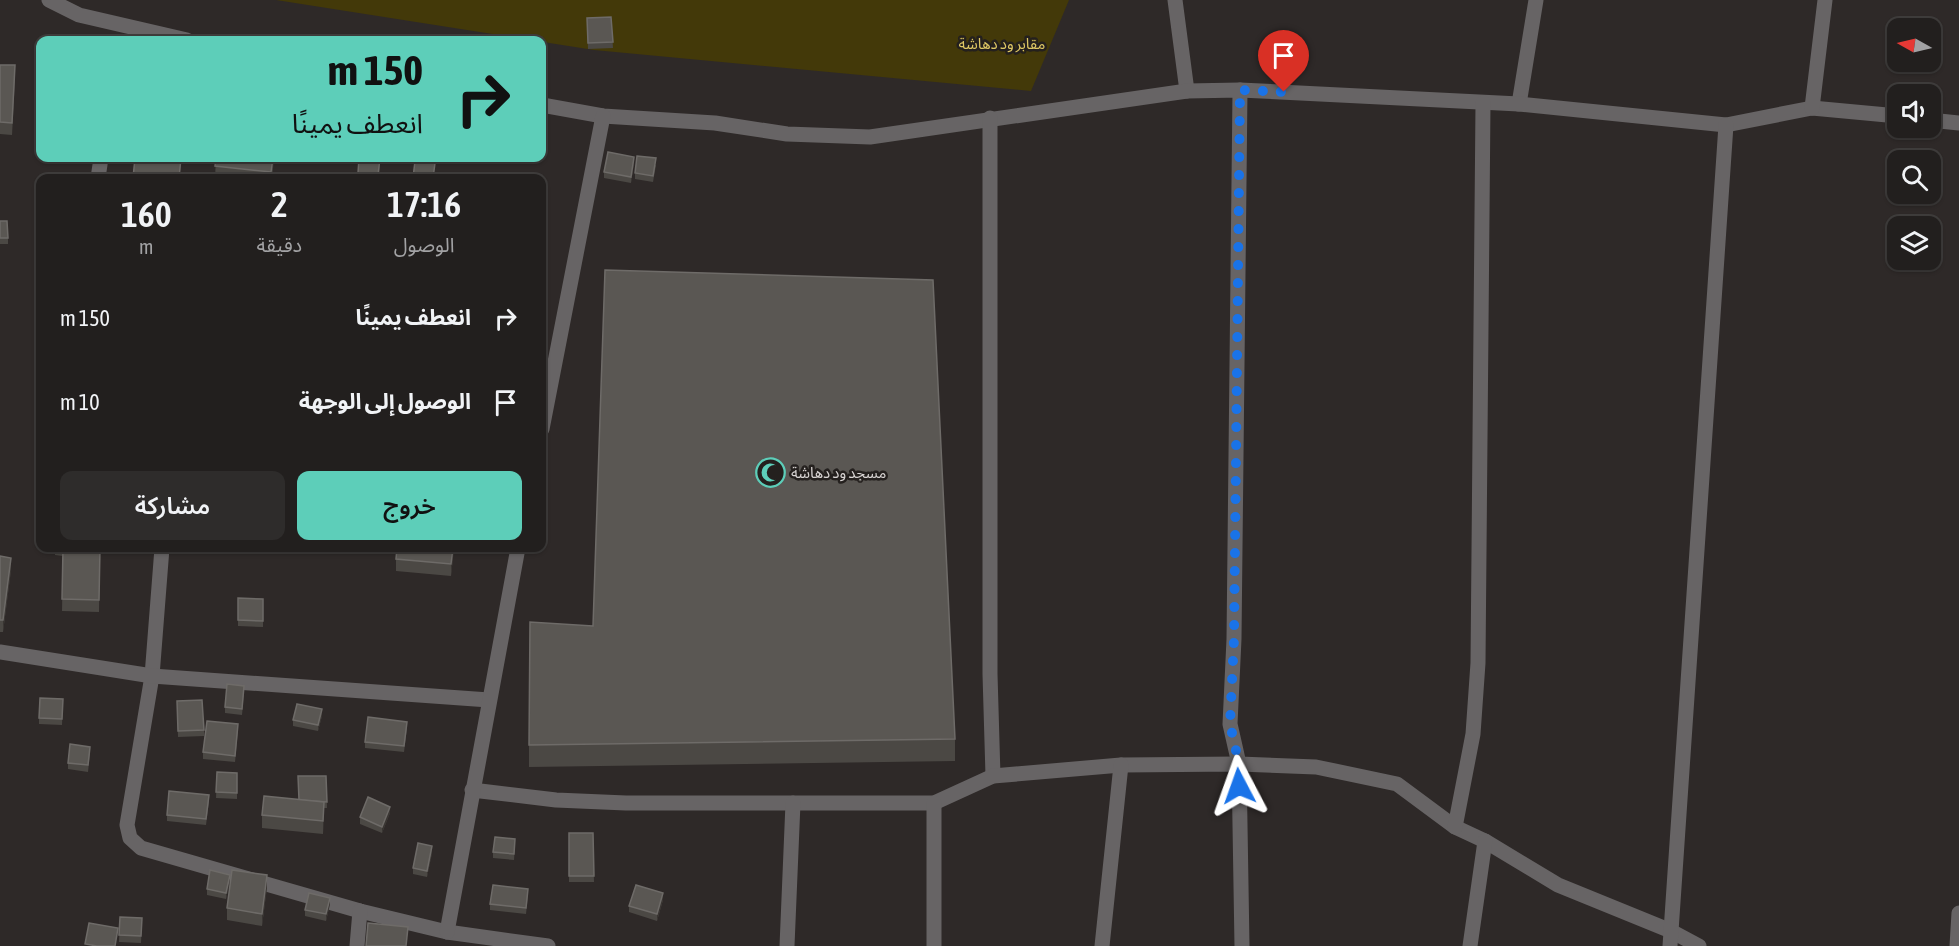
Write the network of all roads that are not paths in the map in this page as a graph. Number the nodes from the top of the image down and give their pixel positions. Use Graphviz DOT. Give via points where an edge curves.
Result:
graph roads {
  1 [pos="49,0"];
  2 [pos="1176,0"];
  3 [pos="1536,0"];
  4 [pos="1825,0"];
  5 [pos="120,33"];
  6 [pos="149,36"];
  7 [pos="1240,90"];
  8 [pos="1187,91"];
  9 [pos="1484,103"];
  10 [pos="1519,104"];
  11 [pos="546,106"];
  12 [pos="1812,108"];
  13 [pos="1887,115"];
  14 [pos="603,116"];
  15 [pos="990,118"];
  16 [pos="1941,121"];
  17 [pos="1959,123"];
  18 [pos="1726,125"];
  19 [pos="546,408"];
  20 [pos="162,552"];
  21 [pos="517,552"];
  22 [pos="0,652"];
  23 [pos="152,675"];
  24 [pos="489,700"];
  25 [pos="1239,764"];
  26 [pos="1120,765"];
  27 [pos="993,776"];
  28 [pos="472,790"];
  29 [pos="793,802"];
  30 [pos="934,803"];
  31 [pos="1455,827"];
  32 [pos="1485,841"];
  33 [pos="360,911"];
  34 [pos="1959,913"];
  35 [pos="447,932"];
  36 [pos="1671,939"];
  37 [pos="357,946"];
  38 [pos="548,946"];
  39 [pos="787,946"];
  40 [pos="934,946"];
  41 [pos="1102,946"];
  42 [pos="1242,946"];
  43 [pos="1470,946"];
  44 [pos="1699,946"];
  45 [pos="1957,946"];
  1 -- 5 [label="street"];
  2 -- 8 [label="street"];
  3 -- 10 [label="street"];
  4 -- 12 [label="street"];
  5 -- 6 [label="street"];
  7 -- 8 [label="street"];
  7 -- 9 [label="street"];
  7 -- 25 [label="street" via="1230,724"];
  8 -- 15 [label="street"];
  9 -- 10 [label="street"];
  9 -- 31 [label="street" via="1478,663 1473,734"];
  10 -- 18 [label="street"];
  11 -- 14 [label="street"];
  12 -- 13 [label="street"];
  12 -- 18 [label="street"];
  14 -- 15 [label="street" via="715,123 787,134 870,137"];
  14 -- 19 [label="street"];
  15 -- 27 [label="street"];
  16 -- 17 [label="street"];
  18 -- 36 [label="street"];
  20 -- 23 [label="street"];
  21 -- 24 [label="street"];
  22 -- 23 [label="street"];
  23 -- 24 [label="street"];
  23 -- 33 [label="street" via="127,825 130,838 141,848"];
  24 -- 28 [label="street"];
  25 -- 26 [label="street"];
  25 -- 31 [label="street" via="1316,767 1397,784"];
  25 -- 42 [label="street"];
  26 -- 27 [label="street"];
  26 -- 41 [label="street"];
  27 -- 30 [label="street"];
  28 -- 29 [label="street" via="626,803"];
  28 -- 35 [label="street"];
  29 -- 30 [label="street"];
  29 -- 39 [label="street"];
  30 -- 40 [label="street"];
  31 -- 32 [label="street"];
  32 -- 36 [label="street" via="1558,885"];
  32 -- 43 [label="street"];
  33 -- 35 [label="street"];
  33 -- 37 [label="street"];
  34 -- 45 [label="street"];
  35 -- 38 [label="street"];
  36 -- 44 [label="street"];
}
